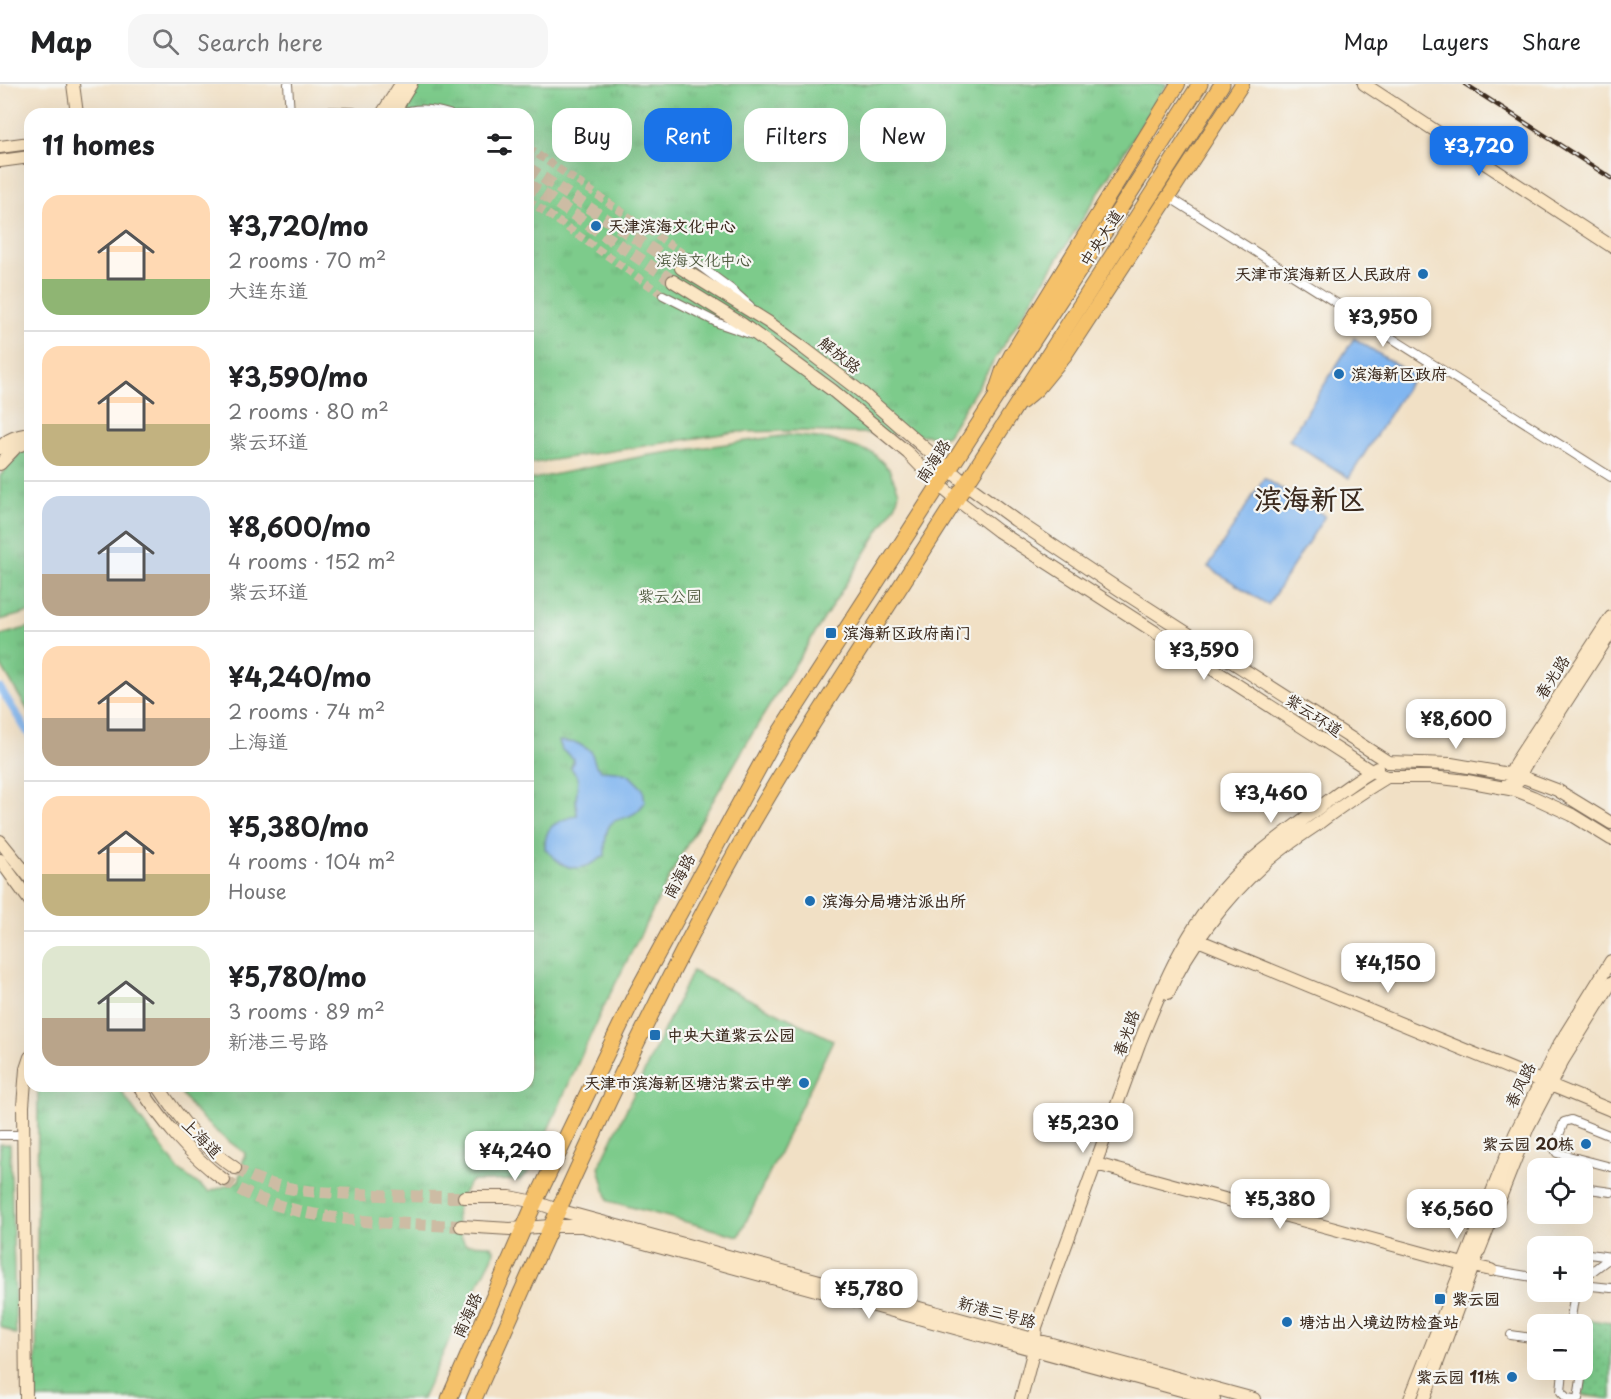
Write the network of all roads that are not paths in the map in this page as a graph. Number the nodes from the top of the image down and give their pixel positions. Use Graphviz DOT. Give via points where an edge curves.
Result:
graph roads {
  1 [pos="73,84"];
  2 [pos="288,84"];
  3 [pos="401,84"];
  4 [pos="411,84"];
  5 [pos="1178,84"];
  6 [pos="1200,84"];
  7 [pos="1222,84"];
  8 [pos="1242,84"];
  9 [pos="1364,84"];
  10 [pos="1379,84"];
  11 [pos="76,108"];
  12 [pos="290,108"];
  13 [pos="386,108"];
  14 [pos="397,108"];
  15 [pos="24,144"];
  16 [pos="0,147"];
  17 [pos="24,158"];
  18 [pos="0,161"];
  19 [pos="1169,197"];
  20 [pos="1611,236"];
  21 [pos="1611,246"];
  22 [pos="688,256"];
  23 [pos="681,268"];
  24 [pos="673,281"];
  25 [pos="663,295"];
  26 [pos="768,322"];
  27 [pos="760,338"];
  28 [pos="994,400"];
  29 [pos="1011,411"];
  30 [pos="24,435"];
  31 [pos="24,443"];
  32 [pos="1,457"];
  33 [pos="949,470"];
  34 [pos="1611,477"];
  35 [pos="966,484"];
  36 [pos="939,485"];
  37 [pos="956,499"];
  38 [pos="1611,616"];
  39 [pos="1611,632"];
  40 [pos="1388,762"];
  41 [pos="1371,771"];
  42 [pos="1515,775"];
  43 [pos="1387,777"];
  44 [pos="1510,789"];
  45 [pos="1611,822"];
  46 [pos="1611,839"];
  47 [pos="0,840"];
  48 [pos="0,860"];
  49 [pos="24,870"];
  50 [pos="24,893"];
  51 [pos="1196,935"];
  52 [pos="1611,962"];
  53 [pos="1611,983"];
  54 [pos="1547,1081"];
  55 [pos="1569,1089"];
  56 [pos="24,1092"];
  57 [pos="144,1092"];
  58 [pos="162,1092"];
  59 [pos="1538,1096"];
  60 [pos="1611,1102"];
  61 [pos="1611,1110"];
  62 [pos="0,1135"];
  63 [pos="23,1135"];
  64 [pos="1611,1136"];
  65 [pos="1577,1158"];
  66 [pos="1593,1162"];
  67 [pos="1099,1165"];
  68 [pos="1611,1167"];
  69 [pos="235,1168"];
  70 [pos="224,1180"];
  71 [pos="1593,1190"];
  72 [pos="1611,1192"];
  73 [pos="464,1197"];
  74 [pos="535,1202"];
  75 [pos="558,1210"];
  76 [pos="460,1226"];
  77 [pos="551,1226"];
  78 [pos="524,1228"];
  79 [pos="1593,1255"];
  80 [pos="1611,1257"];
  81 [pos="1468,1265"];
  82 [pos="1491,1270"];
  83 [pos="1593,1271"];
  84 [pos="1527,1274"];
  85 [pos="1593,1286"];
  86 [pos="1611,1288"];
  87 [pos="1511,1335"];
  88 [pos="1527,1337"];
  89 [pos="1037,1345"];
  90 [pos="1562,1380"];
  91 [pos="1581,1380"];
  92 [pos="26,1399"];
  93 [pos="449,1399"];
  94 [pos="474,1399"];
  95 [pos="1021,1399"];
  96 [pos="1027,1399"];
  97 [pos="1214,1399"];
  98 [pos="1254,1399"];
  99 [pos="1410,1399"];
  100 [pos="1424,1399"];
  101 [pos="1573,1399"];
  102 [pos="1578,1399"];
  1 -- 11 [label="street"];
  2 -- 12 [label="street"];
  3 -- 13 [label="street"];
  4 -- 14 [label="street"];
  5 -- 28 [label="main road" via="1011,355"];
  6 -- 28 [label="highway, 中央大道"];
  7 -- 29 [label="highway, 中央大道"];
  8 -- 19 [label="main road"];
  9 -- 21 [label="street"];
  10 -- 20 [label="street"];
  15 -- 16 [label="street"];
  17 -- 18 [label="street"];
  19 -- 29 [label="main road" via="1065,355 1037,389"];
  19 -- 34 [label="street"];
  22 -- 26 [label="street"];
  23 -- 26 [label="street, 解放路"];
  24 -- 27 [label="street, 解放路"];
  25 -- 27 [label="street" via="718,323"];
  26 -- 33 [label="street, 解放路" via="861,392"];
  27 -- 36 [label="street, 解放路" via="871,421"];
  28 -- 33 [label="highway, 南海路"];
  29 -- 35 [label="highway"];
  30 -- 32 [label="street" via="9,439"];
  31 -- 32 [label="street"];
  33 -- 35 [label="street, 解放路"];
  33 -- 36 [label="highway, 南海路"];
  35 -- 37 [label="highway"];
  35 -- 40 [label="street, 紫云环道" via="1120,590"];
  36 -- 37 [label="street, 紫云环道"];
  36 -- 74 [label="highway, 南海路" via="769,749 634,997"];
  37 -- 41 [label="street, 紫云环道" via="998,531"];
  37 -- 75 [label="highway" via="791,758 728,866 631,1055"];
  38 -- 42 [label="street, 春光路" via="1516,762"];
  39 -- 42 [label="street, 春光路" via="1524,767"];
  40 -- 41 [label="street, 春光路"];
  40 -- 42 [label="street" via="1451,764"];
  41 -- 43 [label="street, 紫云环道"];
  41 -- 51 [label="street, 春光路" via="1253,859 1224,887"];
  42 -- 44 [label="street, 春光路"];
  42 -- 45 [label="street" via="1557,790"];
  43 -- 44 [label="street, 紫云环道" via="1432,777"];
  43 -- 51 [label="street, 春光路" via="1359,793 1264,864"];
  44 -- 46 [label="street, 紫云环道" via="1544,801"];
  47 -- 49 [label="street"];
  48 -- 50 [label="street"];
  51 -- 54 [label="street"];
  51 -- 67 [label="street, 春光路" via="1176,957 1152,1010"];
  52 -- 54 [label="street, 春风路" via="1579,1012"];
  53 -- 54 [label="street, 春风路"];
  54 -- 55 [label="street"];
  54 -- 59 [label="street, 春风路"];
  55 -- 59 [label="street"];
  55 -- 60 [label="street"];
  55 -- 61 [label="street"];
  56 -- 63 [label="street"];
  57 -- 70 [label="street, 上海道" via="180,1142"];
  58 -- 69 [label="street, 上海道" via="197,1137"];
  59 -- 81 [label="street, 春风路"];
  62 -- 63 [label="street"];
  63 -- 92 [label="street"];
  64 -- 65 [label="street" via="1571,1120 1564,1122 1554,1148 1557,1153"];
  66 -- 68 [label="street"];
  67 -- 81 [label="street"];
  67 -- 89 [label="street, 春光路" via="1036,1327"];
  71 -- 72 [label="street"];
  73 -- 74 [label="street" via="510,1197"];
  74 -- 75 [label="street"];
  74 -- 78 [label="highway, 南海路"];
  75 -- 77 [label="highway"];
  75 -- 89 [label="street, 新港三号路"];
  76 -- 78 [label="street"];
  77 -- 78 [label="street, 新港三号路"];
  77 -- 89 [label="street, 新港三号路" via="582,1226"];
  77 -- 94 [label="highway"];
  78 -- 93 [label="highway, 南海路"];
  79 -- 80 [label="street"];
  80 -- 83 [label="street"];
  81 -- 82 [label="street"];
  81 -- 99 [label="street, 春风路"];
  81 -- 100 [label="street, 春风路"];
  82 -- 84 [label="street"];
  85 -- 86 [label="street"];
  87 -- 88 [label="street"];
  89 -- 95 [label="street, 春光路"];
  89 -- 96 [label="street, 春光路"];
  89 -- 97 [label="street, 新港三号路"];
  89 -- 98 [label="street, 新港三号路"];
  90 -- 101 [label="street" via="1561,1392"];
  91 -- 102 [label="street"];
}
